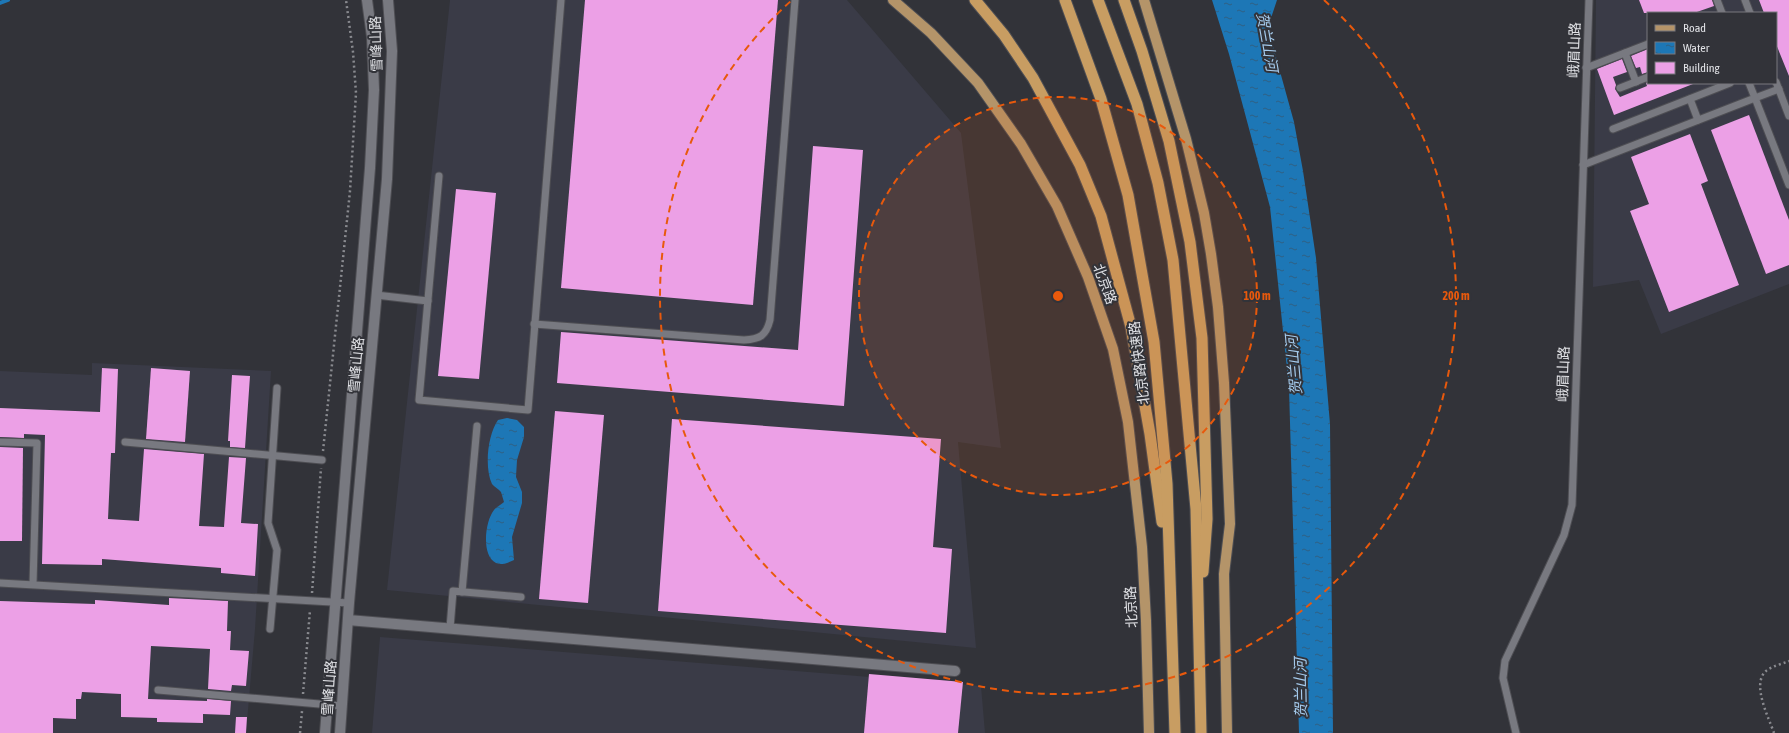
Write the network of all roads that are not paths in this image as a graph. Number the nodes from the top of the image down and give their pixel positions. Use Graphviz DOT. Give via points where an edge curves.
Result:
graph roads {
  1 [pos="367,0"];
  2 [pos="388,0"];
  3 [pos="561,0"];
  4 [pos="795,0"];
  5 [pos="893,0"];
  6 [pos="975,0"];
  7 [pos="1065,0"];
  8 [pos="1098,0"];
  9 [pos="1124,0"];
  10 [pos="1144,0"];
  11 [pos="1589,0"];
  12 [pos="1717,0"];
  13 [pos="1745,0"];
  14 [pos="1722,12"];
  15 [pos="1750,12"];
  16 [pos="1647,44"];
  17 [pos="1625,53"];
  18 [pos="1586,68"];
  19 [pos="1647,77"];
  20 [pos="1636,82"];
  21 [pos="1728,84"];
  22 [pos="1749,84"];
  23 [pos="1777,85"];
  24 [pos="1620,88"];
  25 [pos="1755,98"];
  26 [pos="1690,99"];
  27 [pos="1789,116"];
  28 [pos="1698,120"];
  29 [pos="1613,129"];
  30 [pos="1789,162"];
  31 [pos="1583,165"];
  32 [pos="1781,165"];
  33 [pos="438,176"];
  34 [pos="1789,185"];
  35 [pos="376,295"];
  36 [pos="428,301"];
  37 [pos="534,324"];
  38 [pos="277,388"];
  39 [pos="477,426"];
  40 [pos="0,442"];
  41 [pos="125,442"];
  42 [pos="274,454"];
  43 [pos="322,460"];
  44 [pos="1170,578"];
  45 [pos="0,583"];
  46 [pos="33,584"];
  47 [pos="462,592"];
  48 [pos="521,597"];
  49 [pos="273,599"];
  50 [pos="335,603"];
  51 [pos="349,603"];
  52 [pos="348,620"];
  53 [pos="450,628"];
  54 [pos="270,629"];
  55 [pos="1198,642"];
  56 [pos="955,671"];
  57 [pos="158,690"];
  58 [pos="327,705"];
  59 [pos="342,706"];
  60 [pos="325,733"];
  61 [pos="340,733"];
  62 [pos="1149,733"];
  63 [pos="1175,733"];
  64 [pos="1201,733"];
  65 [pos="1227,733"];
  66 [pos="1516,733"];
  1 -- 50 [label="main road, 雪峰山路" via="372,37 374,90 370,168"];
  2 -- 35 [label="main road, 雪峰山路" via="392,35 391,87 387,179"];
  3 -- 37 [label="lane"];
  4 -- 37 [label="lane" via="768,330 757,339 744,340"];
  5 -- 62 [label="main road, 北京路" via="931,33 978,83 1021,144 1057,206 1088,276 1113,349 1128,422 1143,569"];
  6 -- 44 [label="highway" via="1004,35 1033,78 1080,165 1101,216 1131,327 1150,434"];
  7 -- 44 [label="highway, 北京路快速路" via="1101,99 1128,195 1154,342 1167,484"];
  8 -- 55 [label="highway" via="1136,104 1158,183 1173,260 1196,509"];
  9 -- 55 [label="highway" via="1169,141 1190,242 1202,338 1207,519"];
  10 -- 65 [label="main road" via="1190,153 1212,254 1224,383 1230,524 1224,581"];
  11 -- 18 [label="lane, 峨眉山路"];
  12 -- 14 [label="lane"];
  13 -- 15 [label="lane"];
  16 -- 17 [label="lane"];
  17 -- 18 [label="lane"];
  17 -- 20 [label="lane"];
  18 -- 31 [label="lane, 峨眉山路"];
  19 -- 20 [label="lane"];
  20 -- 24 [label="lane"];
  21 -- 26 [label="lane"];
  22 -- 25 [label="lane"];
  23 -- 25 [label="lane"];
  23 -- 27 [label="lane"];
  25 -- 28 [label="lane"];
  25 -- 32 [label="lane"];
  26 -- 28 [label="lane"];
  26 -- 29 [label="lane"];
  28 -- 31 [label="lane"];
  30 -- 32 [label="lane"];
  31 -- 66 [label="lane, 峨眉山路" via="1572,505 1564,535 1505,661 1503,678"];
  32 -- 34 [label="lane"];
  33 -- 36 [label="lane"];
  35 -- 36 [label="lane"];
  35 -- 51 [label="main road, 雪峰山路"];
  36 -- 37 [label="lane" via="419,400 528,410"];
  38 -- 42 [label="lane"];
  39 -- 47 [label="lane"];
  40 -- 46 [label="lane" via="37,443"];
  41 -- 42 [label="lane"];
  42 -- 43 [label="lane"];
  42 -- 49 [label="lane" via="268,523 277,550"];
  44 -- 63 [label="highway, 北京路快速路"];
  45 -- 46 [label="lane"];
  46 -- 49 [label="lane"];
  47 -- 48 [label="lane"];
  47 -- 53 [label="lane" via="453,591"];
  49 -- 50 [label="lane"];
  49 -- 54 [label="lane"];
  50 -- 51 [label="lane"];
  50 -- 58 [label="main road, 雪峰山路"];
  51 -- 52 [label="main road, 雪峰山路"];
  52 -- 53 [label="main road"];
  52 -- 59 [label="main road, 雪峰山路"];
  53 -- 56 [label="main road"];
  55 -- 64 [label="highway"];
  57 -- 58 [label="lane"];
  58 -- 59 [label="lane"];
  58 -- 60 [label="main road, 雪峰山路"];
  59 -- 61 [label="main road, 雪峰山路"];
}
